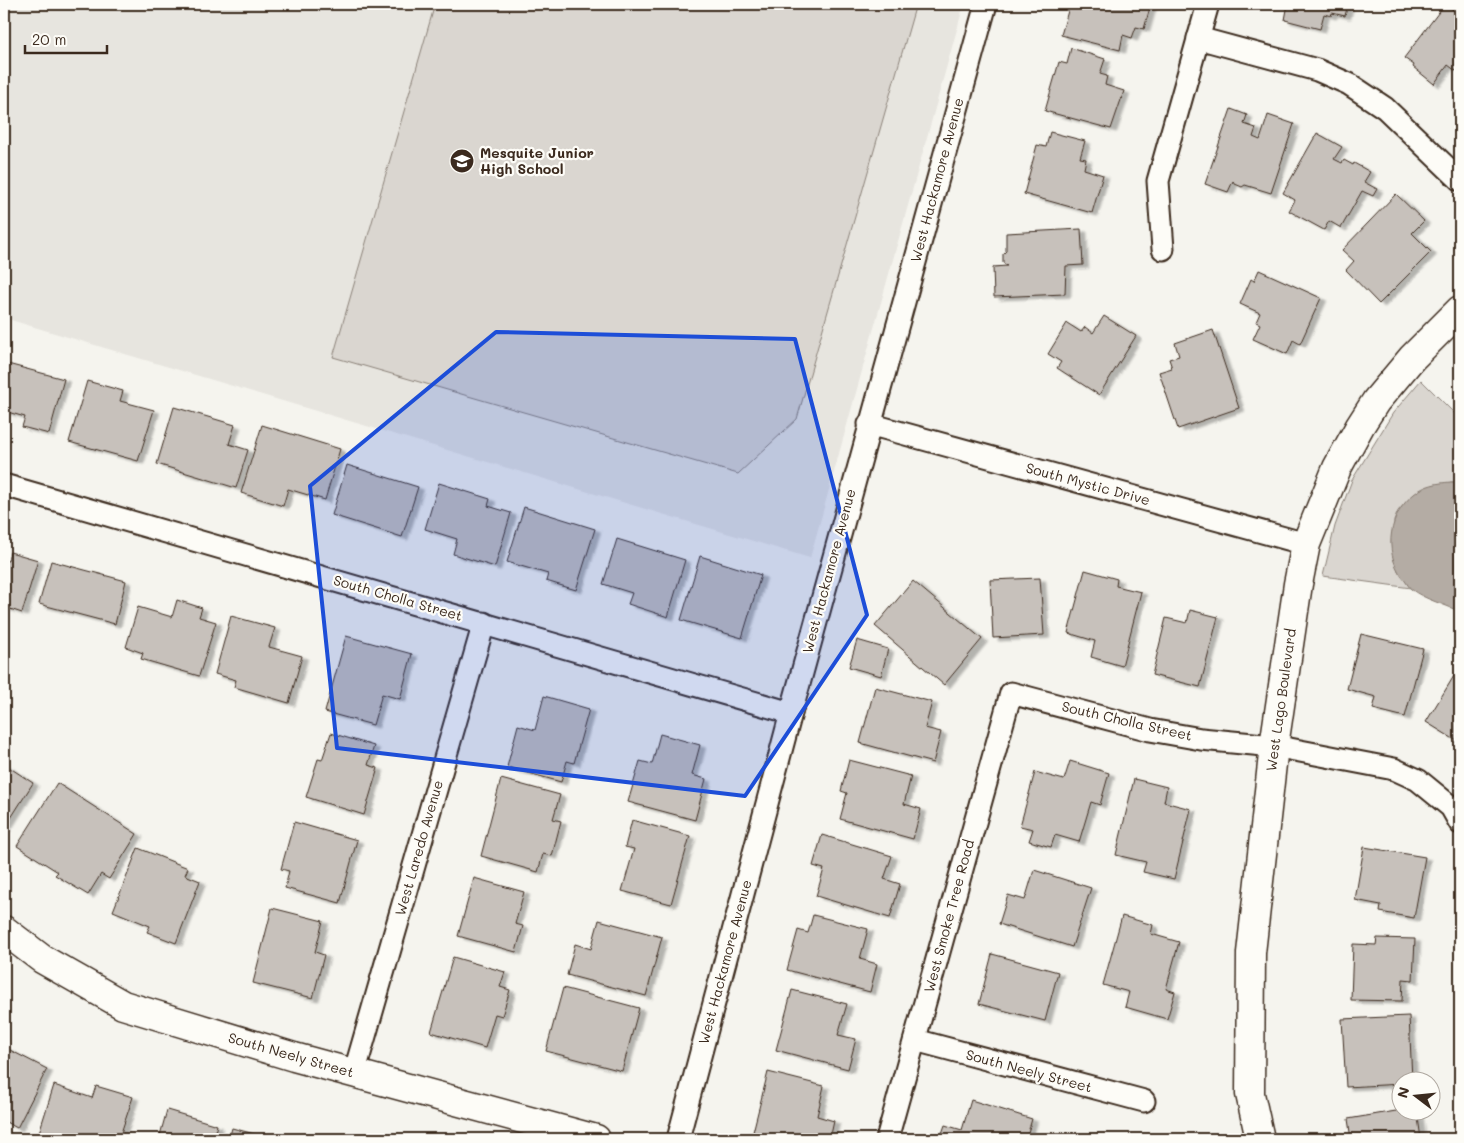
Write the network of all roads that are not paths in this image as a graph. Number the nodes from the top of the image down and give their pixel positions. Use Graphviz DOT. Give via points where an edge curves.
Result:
graph roads {
  1 [pos="986,4"];
  2 [pos="1208,4"];
  3 [pos="1198,38"];
  4 [pos="1460,180"];
  5 [pos="1163,249"];
  6 [pos="1460,310"];
  7 [pos="869,424"];
  8 [pos="4,485"];
  9 [pos="1306,544"];
  10 [pos="484,623"];
  11 [pos="1011,692"];
  12 [pos="791,713"];
  13 [pos="1274,746"];
  14 [pos="1460,823"];
  15 [pos="4,930"];
  16 [pos="915,1040"];
  17 [pos="354,1074"];
  18 [pos="1144,1101"];
  19 [pos="596,1139"];
  20 [pos="678,1139"];
  21 [pos="887,1139"];
  22 [pos="1260,1139"];
  1 -- 7 [label="street, West Hackamore Avenue"];
  2 -- 3 [label="street"];
  3 -- 4 [label="street" via="1317,70 1349,84 1385,108"];
  3 -- 5 [label="street" via="1158,182"];
  6 -- 9 [label="street, West Lago Boulevard" via="1412,358 1376,401 1337,468"];
  7 -- 9 [label="street, South Mystic Drive"];
  7 -- 12 [label="street, West Hackamore Avenue"];
  8 -- 10 [label="street, South Cholla Street"];
  9 -- 13 [label="street, West Lago Boulevard"];
  10 -- 12 [label="street, South Cholla Street"];
  10 -- 17 [label="street, West Laredo Avenue"];
  11 -- 13 [label="street, South Cholla Street" via="1150,730"];
  11 -- 16 [label="street, West Smoke Tree Road"];
  12 -- 20 [label="street, West Hackamore Avenue"];
  13 -- 14 [label="street, South Cholla Street" via="1394,769 1418,780 1451,807"];
  13 -- 22 [label="street, West Lago Boulevard" via="1251,954 1250,1094"];
  15 -- 17 [label="street, South Neely Street" via="42,960 123,1006"];
  16 -- 18 [label="street, South Neely Street"];
  16 -- 21 [label="street, West Smoke Tree Road"];
  17 -- 19 [label="street, South Neely Street"];
}
